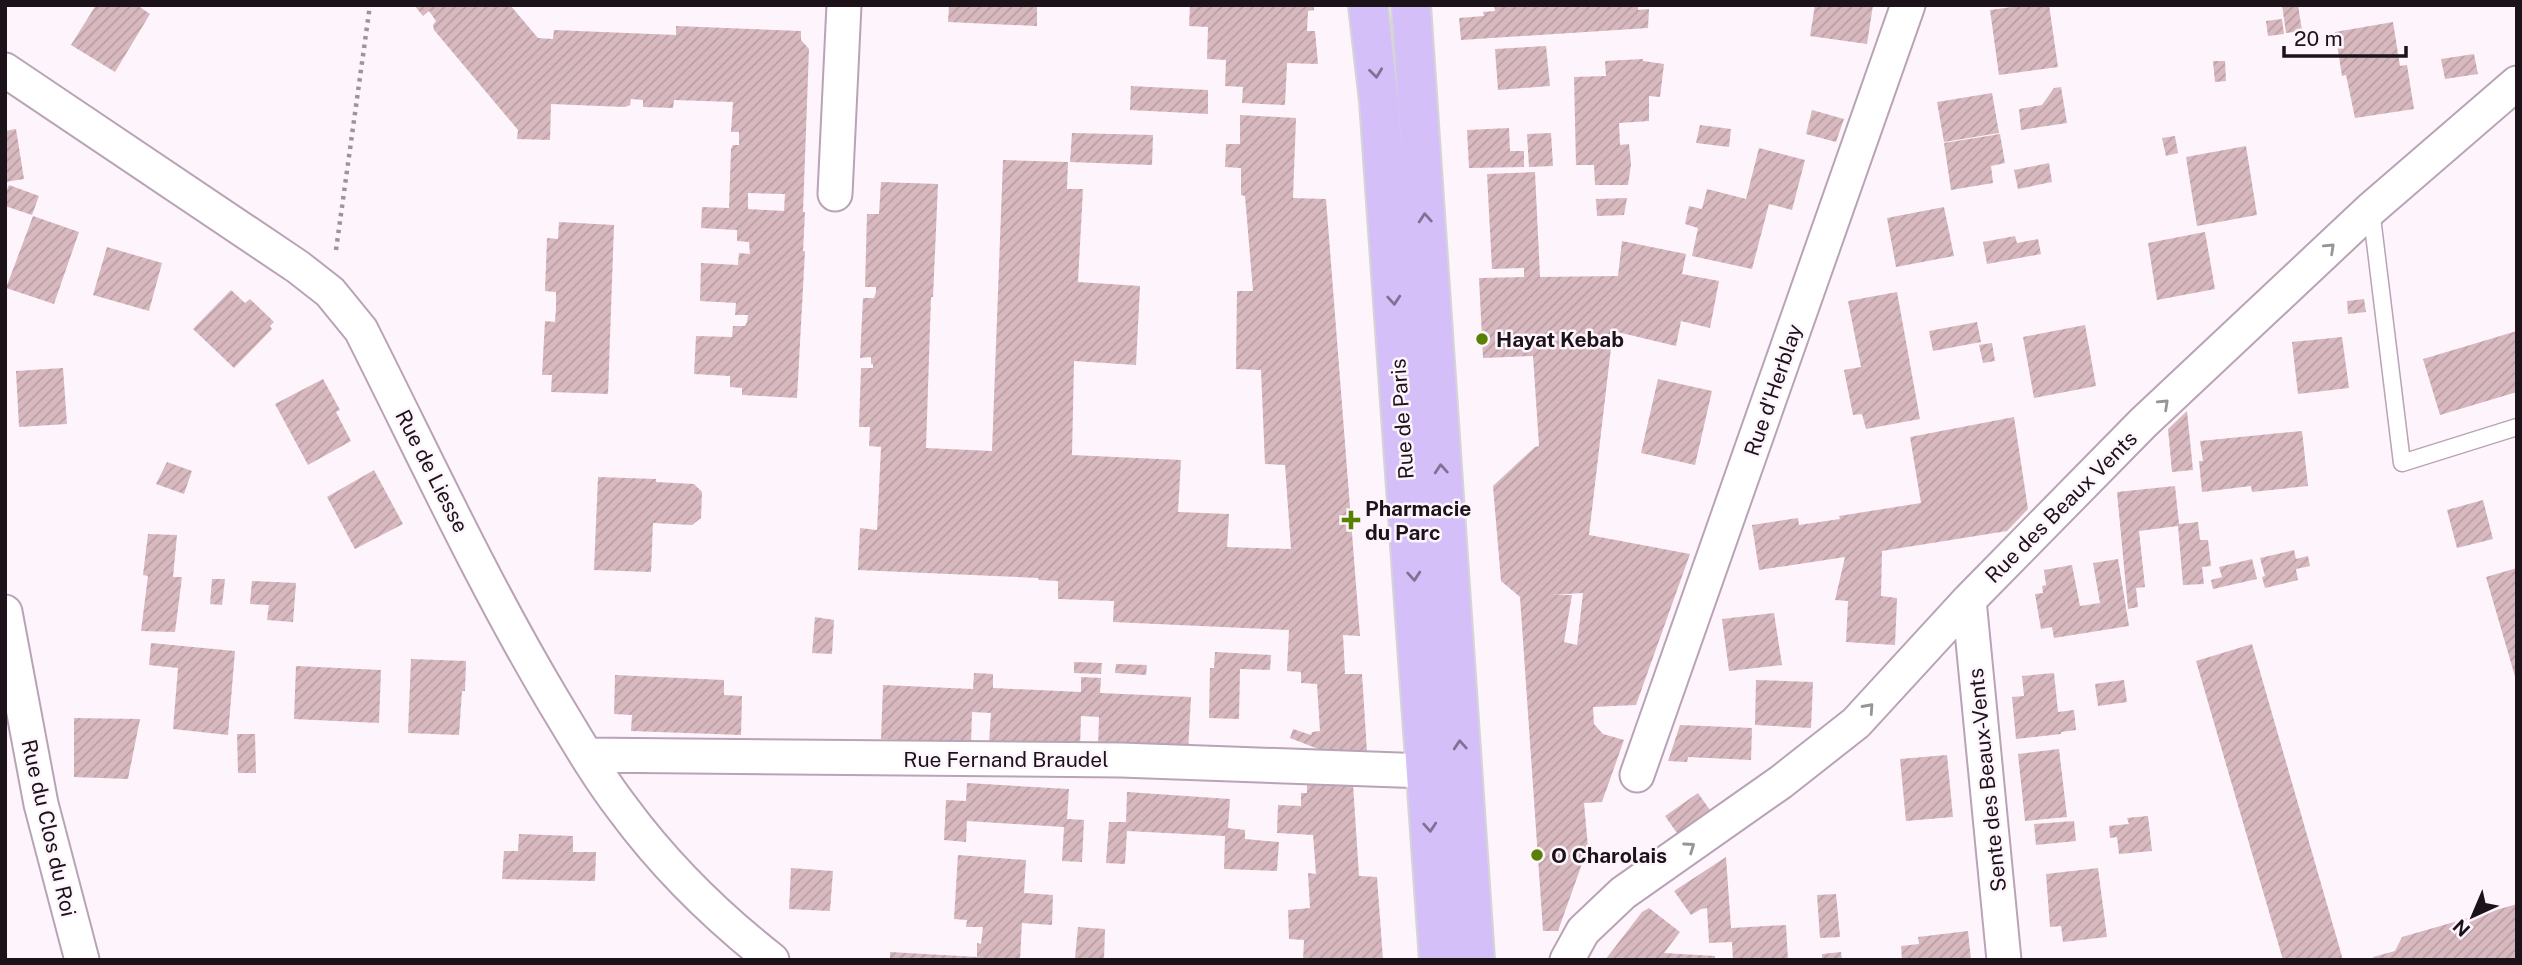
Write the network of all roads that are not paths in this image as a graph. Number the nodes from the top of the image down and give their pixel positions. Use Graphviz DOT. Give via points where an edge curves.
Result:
graph roads {
  1 [pos="844,5"];
  2 [pos="1368,5"];
  3 [pos="1411,5"];
  4 [pos="1908,5"];
  5 [pos="5,69"];
  6 [pos="2517,83"];
  7 [pos="835,194"];
  8 [pos="2371,209"];
  9 [pos="2517,427"];
  10 [pos="1969,600"];
  11 [pos="5,612"];
  12 [pos="586,755"];
  13 [pos="1426,771"];
  14 [pos="1637,775"];
  15 [pos="82,960"];
  16 [pos="772,960"];
  17 [pos="1439,960"];
  18 [pos="1475,960"];
  19 [pos="1567,960"];
  20 [pos="2004,960"];
  1 -- 7 [label="street"];
  2 -- 13 [label="main road, Rue de Paris, one-way" via="1381,128"];
  18 -- 3 [label="main road, Rue de Paris, one-way"];
  4 -- 14 [label="street, Rue d'Herblay"];
  5 -- 12 [label="street, Rue de Liesse" via="330,292 361,330 513,632"];
  6 -- 8 [label="street, Rue des Beaux Vents"];
  8 -- 9 [label="lane" via="2402,463"];
  10 -- 8 [label="street, Rue des Beaux Vents, one-way" via="2143,423"];
  19 -- 10 [label="street, Rue des Beaux Vents, one-way" via="1583,931 1623,893 1856,723"];
  10 -- 20 [label="street, Sente des Beaux-Vents"];
  11 -- 15 [label="street, Rue du Clos du Roi" via="41,804"];
  12 -- 13 [label="street, Rue Fernand Braudel" via="1121,760"];
  12 -- 16 [label="street, Rue de Liesse" via="661,855 713,910"];
  13 -- 17 [label="main road, Rue de Paris, one-way"];
}
